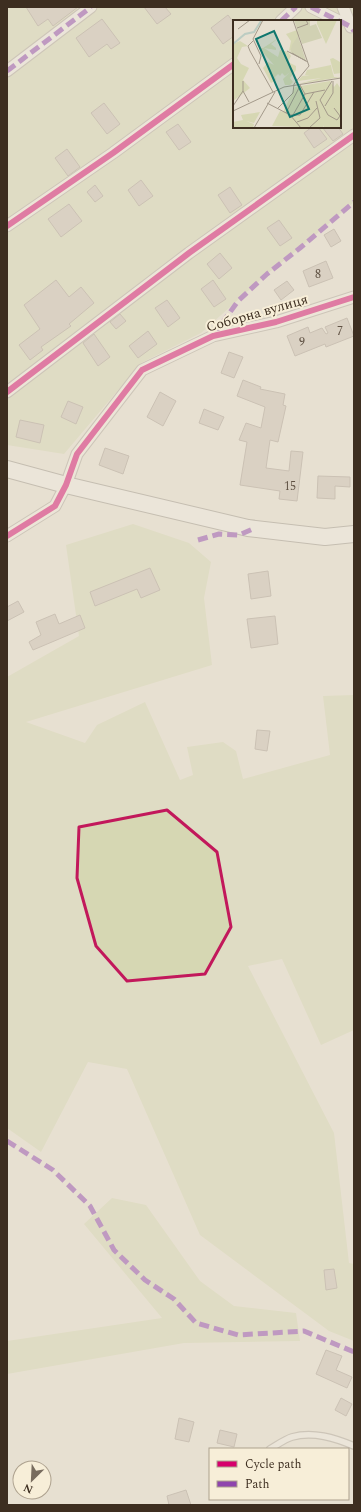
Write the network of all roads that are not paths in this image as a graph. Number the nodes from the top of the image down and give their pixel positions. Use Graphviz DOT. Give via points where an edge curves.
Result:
graph roads {
  1 [pos="91,7"];
  2 [pos="296,7"];
  3 [pos="311,7"];
  4 [pos="343,7"];
  5 [pos="281,20"];
  6 [pos="338,20"];
  7 [pos="341,22"];
  8 [pos="353,29"];
  9 [pos="233,65"];
  10 [pos="7,71"];
  11 [pos="354,134"];
  12 [pos="7,226"];
  13 [pos="354,297"];
  14 [pos="7,392"];
  15 [pos="7,469"];
  16 [pos="66,485"];
  17 [pos="354,534"];
  18 [pos="7,536"];
  19 [pos="354,1446"];
  20 [pos="272,1448"];
  1 -- 10 [label="street"];
  2 -- 5 [label="street"];
  3 -- 6 [label="street"];
  4 -- 8 [label="street"];
  7 -- 8 [label="street"];
  9 -- 12 [label="street" via="113,153"];
  11 -- 14 [label="street" via="189,253"];
  13 -- 16 [label="street, Соборна вулиця" via="276,322 213,336 142,370 77,454"];
  15 -- 16 [label="main road"];
  16 -- 17 [label="main road" via="248,528 325,537"];
  16 -- 18 [label="street, Соборна вулиця" via="55,506"];
  19 -- 20 [label="lane" via="313,1434 292,1437"];
}
